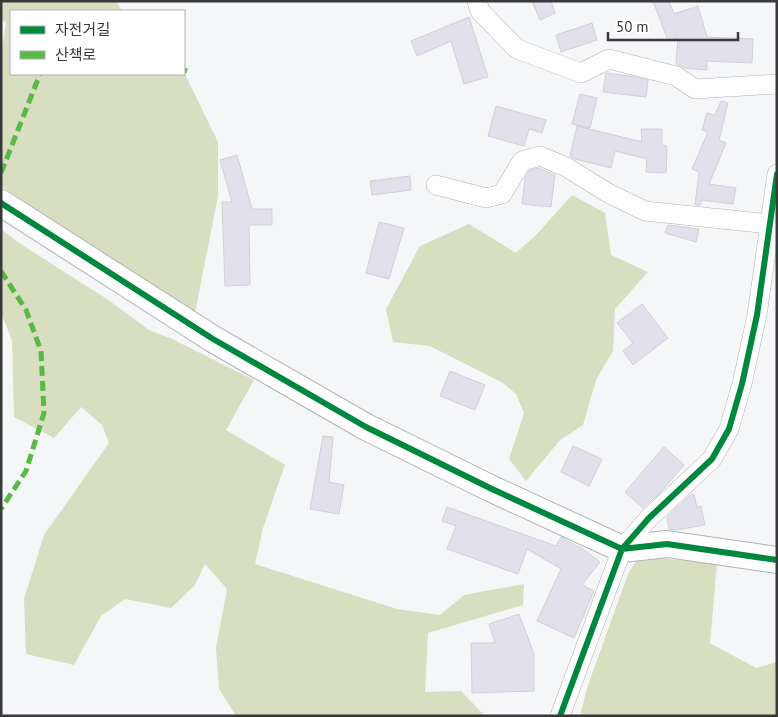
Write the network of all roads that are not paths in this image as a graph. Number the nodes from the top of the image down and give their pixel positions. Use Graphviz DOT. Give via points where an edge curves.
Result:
graph roads {
  1 [pos="477,1"];
  2 [pos="777,84"];
  3 [pos="777,174"];
  4 [pos="436,185"];
  5 [pos="1,203"];
  6 [pos="770,224"];
  7 [pos="622,549"];
  8 [pos="777,560"];
  9 [pos="560,716"];
  1 -- 2 [label="street" via="480,11 517,48 581,73 609,59 676,76 695,89"];
  3 -- 6 [label="street"];
  4 -- 6 [label="street" via="486,198 502,194 522,161 540,156 645,211"];
  5 -- 7 [label="street" via="213,339 366,428"];
  6 -- 7 [label="street" via="757,315 729,429 712,459 649,518"];
  7 -- 8 [label="street" via="668,544"];
  7 -- 9 [label="street"];
}
